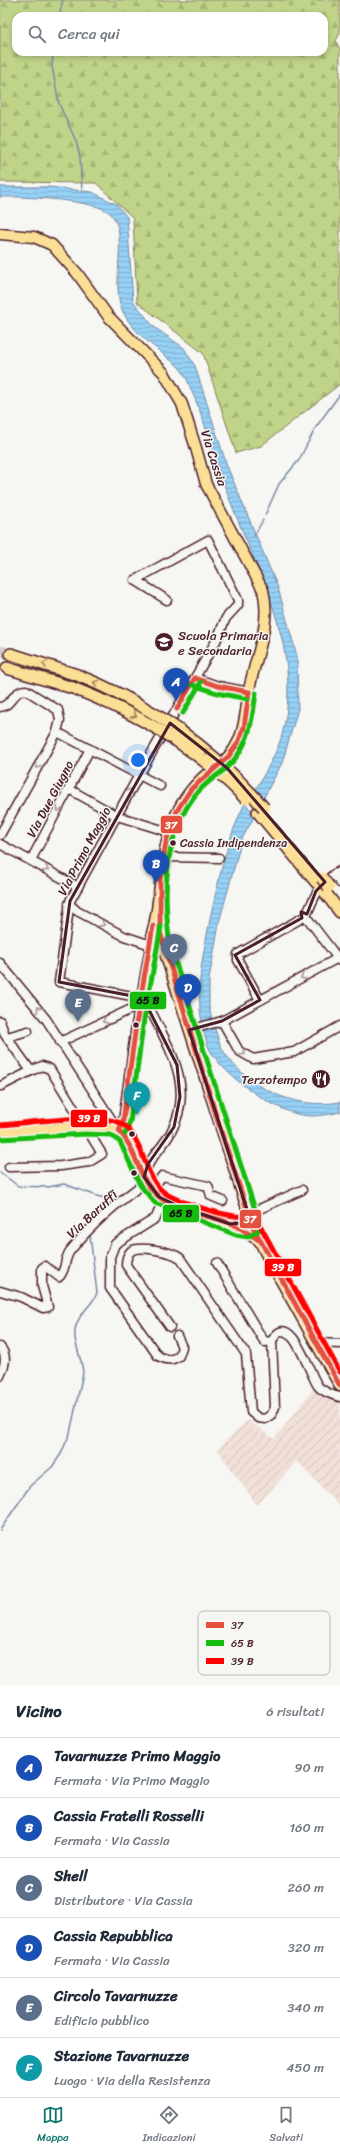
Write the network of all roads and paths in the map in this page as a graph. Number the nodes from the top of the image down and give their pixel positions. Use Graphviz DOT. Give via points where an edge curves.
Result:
graph roads {
  1 [pos="0,234"];
  2 [pos="167,600"];
  3 [pos="11,654"];
  4 [pos="7,668"];
  5 [pos="195,678"];
  6 [pos="249,692"];
  7 [pos="0,707"];
  8 [pos="57,732"];
  9 [pos="90,749"];
  10 [pos="224,760"];
  11 [pos="209,772"];
  12 [pos="139,775"];
  13 [pos="160,786"];
  14 [pos="69,789"];
  15 [pos="261,810"];
  16 [pos="117,816"];
  17 [pos="169,832"];
  18 [pos="0,836"];
  19 [pos="0,844"];
  20 [pos="163,857"];
  21 [pos="219,858"];
  22 [pos="31,860"];
  23 [pos="337,873"];
  24 [pos="340,883"];
  25 [pos="323,885"];
  26 [pos="78,886"];
  27 [pos="340,901"];
  28 [pos="69,904"];
  29 [pos="340,912"];
  30 [pos="306,917"];
  31 [pos="154,938"];
  32 [pos="339,960"];
  33 [pos="0,963"];
  34 [pos="260,1000"];
  35 [pos="141,1001"];
  36 [pos="0,1022"];
  37 [pos="219,1022"];
  38 [pos="340,1026"];
  39 [pos="194,1029"];
  40 [pos="28,1031"];
  41 [pos="4,1036"];
  42 [pos="60,1042"];
  43 [pos="31,1071"];
  44 [pos="0,1086"];
  45 [pos="86,1127"];
  46 [pos="119,1131"];
  47 [pos="0,1132"];
  48 [pos="136,1160"];
  49 [pos="148,1164"];
  50 [pos="9,1167"];
  51 [pos="147,1183"];
  52 [pos="302,1190"];
  53 [pos="162,1199"];
  54 [pos="223,1201"];
  55 [pos="251,1221"];
  56 [pos="234,1226"];
  57 [pos="259,1240"];
  58 [pos="217,1263"];
  59 [pos="0,1291"];
  60 [pos="170,1327"];
  61 [pos="177,1336"];
  62 [pos="272,1341"];
  63 [pos="316,1343"];
  64 [pos="340,1344"];
  65 [pos="0,1347"];
  66 [pos="0,1376"];
  67 [pos="340,1386"];
  68 [pos="340,1397"];
  1 -- 6 [label="main road, Via Cassia" via="34,236 52,245 108,316 154,360 176,390 206,484 252,567 265,598 266,622"];
  2 -- 5 [label="street, Via Primo Maggio" via="135,580 208,540 238,600 238,605 226,618"];
  15 -- 3 [label="highway, one-way, bridge" via="227,768 176,727 137,703 77,676"];
  4 -- 15 [label="highway, one-way, bridge" via="72,688 122,709 170,736"];
  5 -- 6 [label="street"];
  5 -- 12 [label="street, Via Primo Maggio"];
  6 -- 10 [label="main road, Via Cassia" via="242,733 233,751"];
  7 -- 8 [label="street" via="6,705 17,693 26,690 58,710 60,720"];
  8 -- 9 [label="street"];
  8 -- 18 [label="street, one-way"];
  9 -- 12 [label="street"];
  9 -- 14 [label="street, Via Due Giugno"];
  11 -- 17 [label="main road" via="183,800"];
  12 -- 13 [label="street"];
  16 -- 12 [label="street, Via Primo Maggio, one-way"];
  14 -- 16 [label="street"];
  14 -- 22 [label="street, Via Due Giugno, one-way"];
  15 -- 25 [label="highway"];
  16 -- 17 [label="street"];
  16 -- 26 [label="street, Via Primo Maggio"];
  17 -- 20 [label="main road"];
  19 -- 22 [label="street"];
  20 -- 21 [label="street"];
  20 -- 31 [label="main road"];
  22 -- 26 [label="street, one-way"];
  23 -- 24 [label="street"];
  23 -- 30 [label="street" via="316,891"];
  25 -- 27 [label="highway"];
  25 -- 29 [label="highway"];
  26 -- 28 [label="street, Via Primo Maggio"];
  28 -- 31 [label="street, one-way" via="77,911 124,936"];
  28 -- 35 [label="street, Via Primo Maggio" via="59,982"];
  30 -- 32 [label="street"];
  34 -- 30 [label="street, one-way" via="238,960 238,954"];
  31 -- 35 [label="street"];
  31 -- 39 [label="main road" via="162,947"];
  32 -- 34 [label="street, one-way"];
  42 -- 33 [label="street, one-way" via="34,1003"];
  34 -- 37 [label="street"];
  35 -- 42 [label="street, one-way"];
  35 -- 46 [label="street" via="123,1121"];
  49 -- 35 [label="street, one-way" via="174,1127 179,1109 180,1086 177,1065 148,1005"];
  36 -- 41 [label="street"];
  37 -- 38 [label="street, one-way" via="239,1050 253,1059 294,1052"];
  37 -- 39 [label="street"];
  39 -- 55 [label="main road"];
  40 -- 41 [label="street"];
  41 -- 43 [label="street"];
  42 -- 46 [label="street"];
  43 -- 44 [label="street"];
  43 -- 45 [label="street" via="42,1066 50,1069"];
  45 -- 46 [label="main road" via="108,1127"];
  45 -- 47 [label="main road"];
  45 -- 50 [label="street" via="102,1154 89,1162 61,1166"];
  46 -- 48 [label="main road" via="126,1138"];
  48 -- 49 [label="street"];
  48 -- 51 [label="main road"];
  49 -- 51 [label="street"];
  51 -- 53 [label="main road"];
  51 -- 54 [label="street" via="162,1176 208,1186 210,1196"];
  51 -- 59 [label="street, Via Baruffi" via="79,1241 68,1255 59,1277 45,1266 42,1268 42,1286 48,1307 43,1308 21,1297"];
  52 -- 55 [label="street"];
  53 -- 56 [label="main road"];
  53 -- 61 [label="street" via="156,1218 115,1244 110,1257 110,1288 158,1356 172,1360 179,1356 182,1347"];
  55 -- 56 [label="main road" via="247,1230"];
  55 -- 57 [label="main road"];
  56 -- 57 [label="main road"];
  57 -- 63 [label="main road"];
  58 -- 62 [label="street" via="262,1338 266,1342"];
  60 -- 62 [label="street" via="126,1265 126,1258 137,1248 174,1253 180,1258 246,1354 251,1412 258,1418 265,1419 272,1414 274,1406"];
  62 -- 68 [label="street" via="276,1334 288,1332 295,1340 318,1387"];
  63 -- 64 [label="street"];
  63 -- 67 [label="main road"];
  65 -- 66 [label="street" via="6,1353 6,1361"];
}
